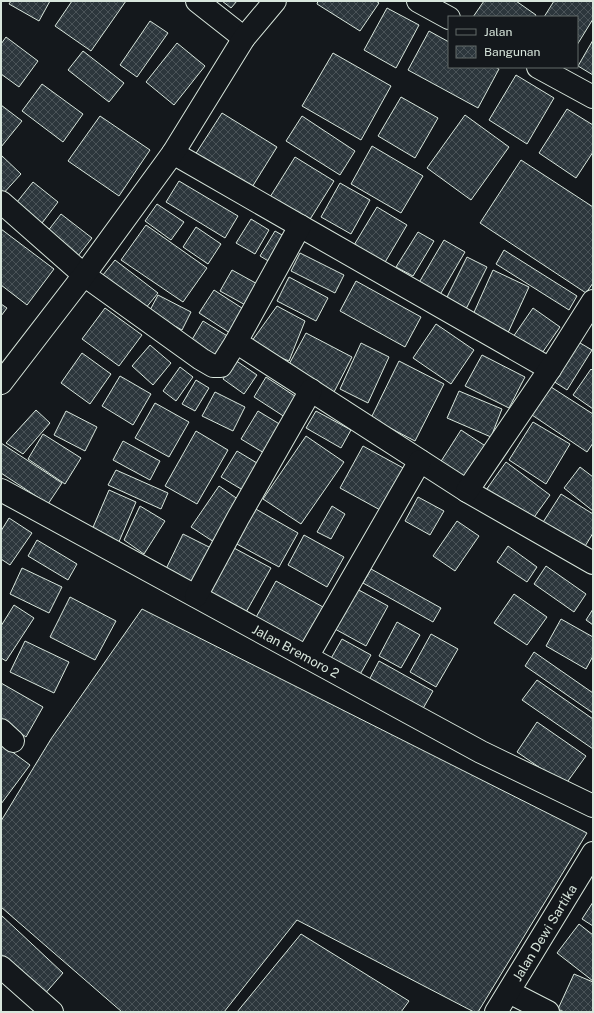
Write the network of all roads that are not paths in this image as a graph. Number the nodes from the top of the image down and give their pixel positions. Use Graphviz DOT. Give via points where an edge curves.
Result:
graph roads {
  1 [pos="197,1"];
  2 [pos="275,1"];
  3 [pos="418,1"];
  4 [pos="448,17"];
  5 [pos="244,38"];
  6 [pos="540,68"];
  7 [pos="593,97"];
  8 [pos="173,153"];
  9 [pos="1,202"];
  10 [pos="300,226"];
  11 [pos="84,275"];
  12 [pos="593,301"];
  13 [pos="236,342"];
  14 [pos="550,369"];
  15 [pos="1,383"];
  16 [pos="311,390"];
  17 [pos="420,461"];
  18 [pos="1,490"];
  19 [pos="467,491"];
  20 [pos="593,563"];
  21 [pos="196,596"];
  22 [pos="308,657"];
  23 [pos="593,806"];
  24 [pos="593,853"];
  25 [pos="1,967"];
  26 [pos="509,992"];
  27 [pos="52,1012"];
  28 [pos="496,1012"];
  29 [pos="548,1012"];
  1 -- 5 [label="street"];
  2 -- 5 [label="street"];
  3 -- 4 [label="street"];
  5 -- 8 [label="street"];
  6 -- 7 [label="street"];
  8 -- 10 [label="street"];
  8 -- 11 [label="street"];
  9 -- 11 [label="street"];
  10 -- 13 [label="street"];
  10 -- 14 [label="street"];
  11 -- 13 [label="street" via="213,366 221,366"];
  11 -- 15 [label="street"];
  12 -- 14 [label="street"];
  13 -- 16 [label="street"];
  14 -- 19 [label="street"];
  16 -- 17 [label="street"];
  16 -- 21 [label="street"];
  17 -- 19 [label="street"];
  17 -- 22 [label="street"];
  18 -- 21 [label="street, Jalan Bremoro 2"];
  19 -- 20 [label="street"];
  21 -- 22 [label="street, Jalan Bremoro 2"];
  22 -- 23 [label="street, Jalan Bremoro 2" via="481,752"];
  24 -- 26 [label="street, Jalan Dewi Sartika"];
  25 -- 27 [label="street"];
  26 -- 28 [label="street, Jalan Dewi Sartika"];
  26 -- 29 [label="street"];
}
